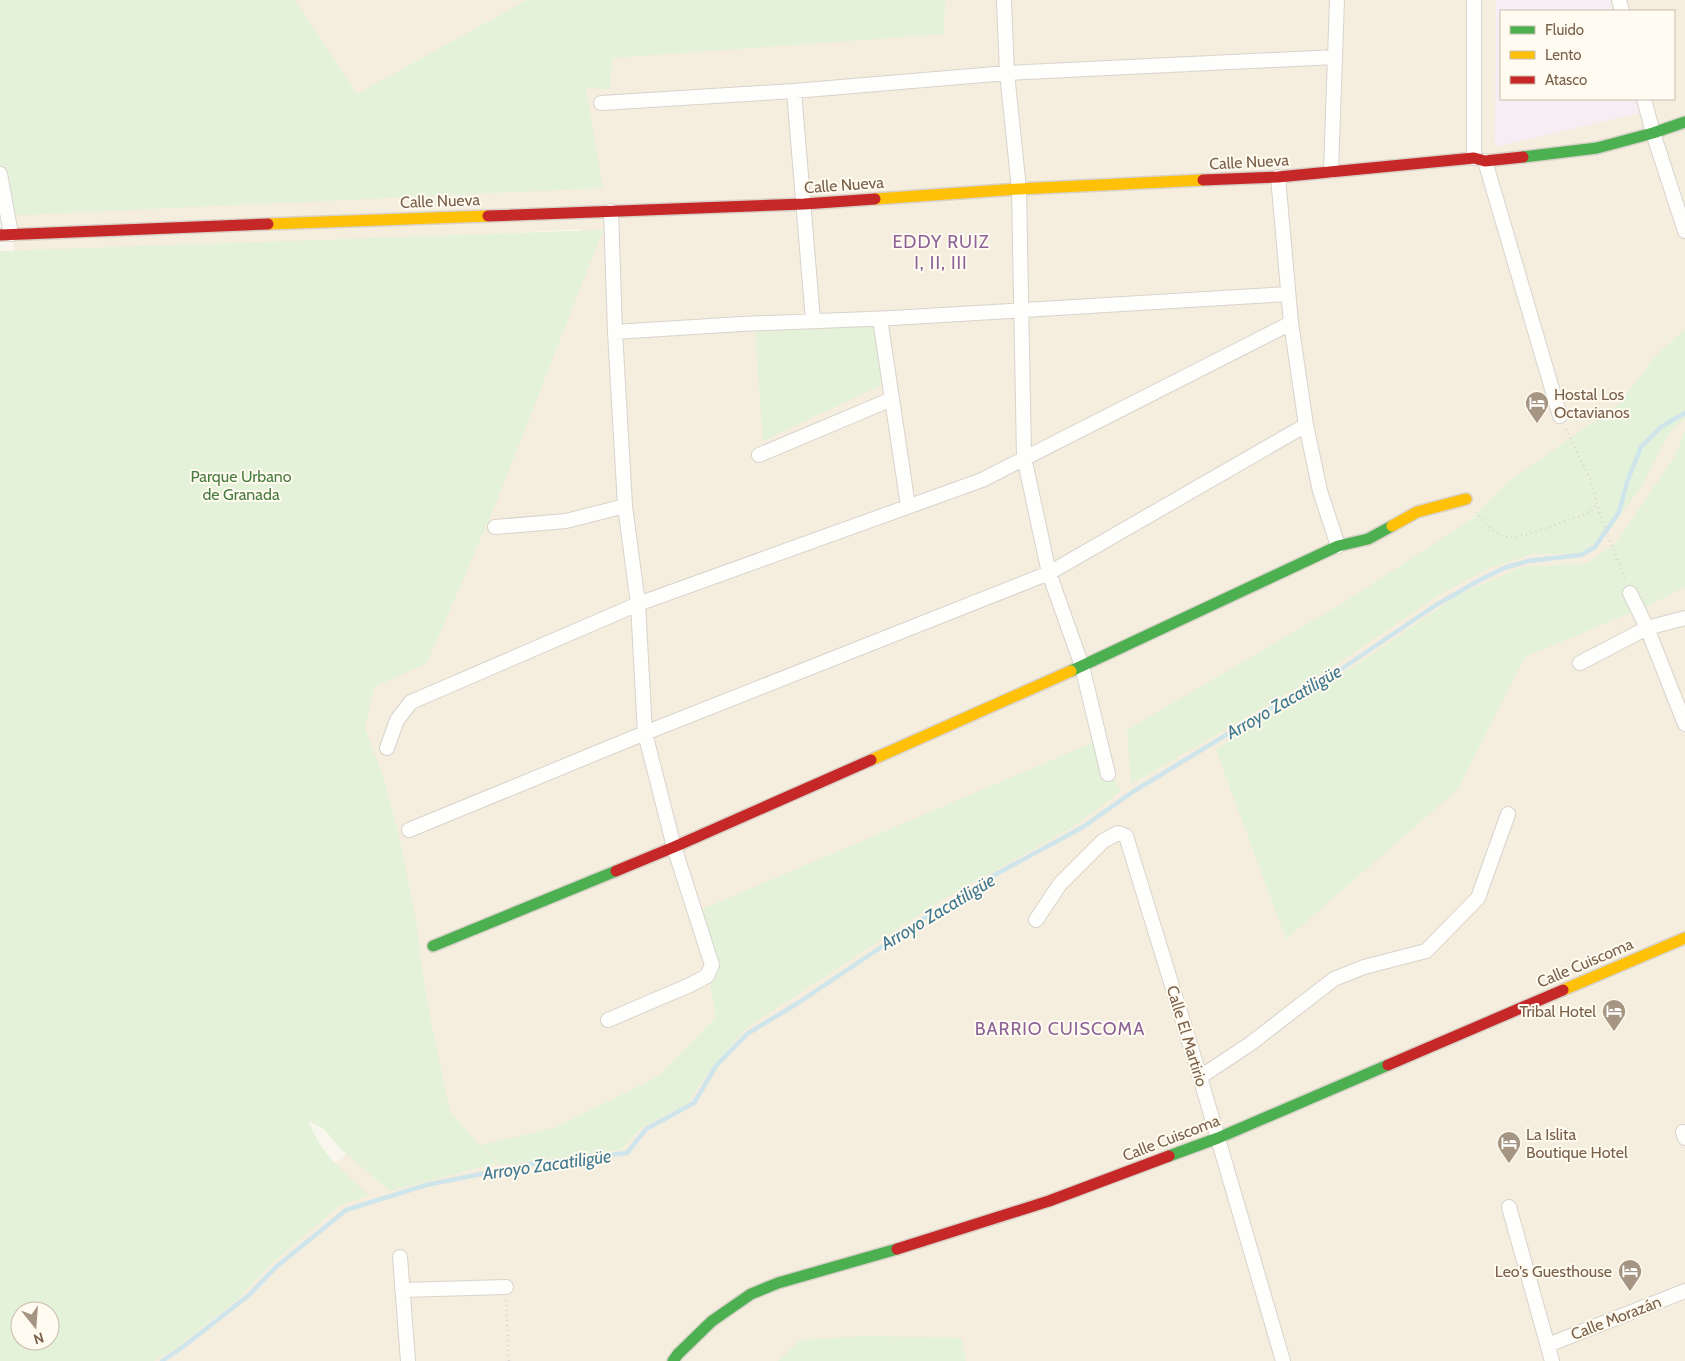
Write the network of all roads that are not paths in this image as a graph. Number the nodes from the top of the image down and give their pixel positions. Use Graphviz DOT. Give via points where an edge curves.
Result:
graph roads {
  1 [pos="1004,0"];
  2 [pos="1337,0"];
  3 [pos="1474,0"];
  4 [pos="1335,57"];
  5 [pos="1007,73"];
  6 [pos="794,91"];
  7 [pos="1644,100"];
  8 [pos="601,103"];
  9 [pos="1685,122"];
  10 [pos="1653,133"];
  11 [pos="1479,160"];
  12 [pos="1331,171"];
  13 [pos="0,174"];
  14 [pos="1278,177"];
  15 [pos="1019,189"];
  16 [pos="804,204"];
  17 [pos="611,211"];
  18 [pos="1685,231"];
  19 [pos="5,235"];
  20 [pos="1288,294"];
  21 [pos="1022,310"];
  22 [pos="880,319"];
  23 [pos="813,321"];
  24 [pos="1291,323"];
  25 [pos="615,332"];
  26 [pos="892,399"];
  27 [pos="1560,416"];
  28 [pos="1306,425"];
  29 [pos="759,455"];
  30 [pos="1024,457"];
  31 [pos="1466,499"];
  32 [pos="625,506"];
  33 [pos="908,506"];
  34 [pos="495,527"];
  35 [pos="1338,546"];
  36 [pos="1049,573"];
  37 [pos="1630,593"];
  38 [pos="638,604"];
  39 [pos="1685,618"];
  40 [pos="1647,628"];
  41 [pos="1580,663"];
  42 [pos="1082,666"];
  43 [pos="1685,724"];
  44 [pos="646,733"];
  45 [pos="387,748"];
  46 [pos="1108,774"];
  47 [pos="1508,814"];
  48 [pos="409,830"];
  49 [pos="674,847"];
  50 [pos="1036,920"];
  51 [pos="1685,938"];
  52 [pos="433,946"];
  53 [pos="608,1020"];
  54 [pos="1200,1077"];
  55 [pos="1218,1138"];
  56 [pos="1509,1208"];
  57 [pos="400,1257"];
  58 [pos="506,1288"];
  59 [pos="402,1290"];
  60 [pos="1685,1292"];
  61 [pos="1548,1345"];
  62 [pos="408,1361"];
  63 [pos="673,1361"];
  64 [pos="1282,1361"];
  65 [pos="1552,1361"];
  1 -- 5 [label="street"];
  2 -- 4 [label="street"];
  3 -- 11 [label="street"];
  4 -- 5 [label="street"];
  4 -- 12 [label="street"];
  5 -- 6 [label="street"];
  5 -- 15 [label="street"];
  6 -- 8 [label="street"];
  6 -- 16 [label="street"];
  7 -- 10 [label="street"];
  9 -- 10 [label="street, Calle Nueva"];
  10 -- 11 [label="street, Calle Nueva" via="1597,148"];
  10 -- 18 [label="street"];
  11 -- 12 [label="street, Calle Nueva"];
  11 -- 27 [label="street"];
  12 -- 14 [label="street, Calle Nueva"];
  13 -- 19 [label="street"];
  14 -- 15 [label="street, Calle Nueva"];
  14 -- 20 [label="street"];
  15 -- 16 [label="street, Calle Nueva"];
  15 -- 21 [label="street"];
  16 -- 17 [label="street, Calle Nueva"];
  16 -- 23 [label="street"];
  17 -- 19 [label="street, Calle Nueva"];
  17 -- 25 [label="street"];
  20 -- 21 [label="street"];
  20 -- 24 [label="street"];
  21 -- 22 [label="street"];
  21 -- 30 [label="street"];
  22 -- 23 [label="street"];
  22 -- 26 [label="street"];
  23 -- 25 [label="street"];
  24 -- 28 [label="street"];
  24 -- 30 [label="street"];
  25 -- 32 [label="street"];
  26 -- 29 [label="street"];
  26 -- 33 [label="street"];
  28 -- 35 [label="street" via="1320,491"];
  28 -- 36 [label="street"];
  30 -- 33 [label="street" via="982,480"];
  30 -- 36 [label="street"];
  31 -- 35 [label="street" via="1417,512 1368,539"];
  32 -- 34 [label="street" via="566,521"];
  32 -- 38 [label="street"];
  33 -- 38 [label="street"];
  35 -- 42 [label="street"];
  36 -- 42 [label="street"];
  36 -- 44 [label="street"];
  37 -- 40 [label="street"];
  38 -- 44 [label="street"];
  38 -- 45 [label="street" via="411,702 398,720"];
  39 -- 40 [label="street"];
  40 -- 41 [label="street"];
  40 -- 43 [label="street"];
  42 -- 46 [label="street"];
  42 -- 49 [label="street"];
  44 -- 48 [label="street"];
  44 -- 49 [label="street"];
  47 -- 54 [label="street" via="1478,898 1426,951 1364,967 1334,979 1250,1044"];
  49 -- 52 [label="street"];
  49 -- 53 [label="street" via="712,965 707,976 690,985"];
  50 -- 54 [label="street, Calle El Martirio" via="1060,884 1103,841 1118,833 1126,836"];
  51 -- 55 [label="street, Calle Cuiscoma"];
  54 -- 55 [label="street, Calle El Martirio"];
  55 -- 63 [label="street, Calle Cuiscoma" via="1049,1201 751,1294 712,1322"];
  55 -- 64 [label="street, Calle El Martirio"];
  56 -- 61 [label="street"];
  57 -- 59 [label="street"];
  58 -- 59 [label="street"];
  59 -- 62 [label="street"];
  60 -- 61 [label="street, Calle Morazán"];
  61 -- 65 [label="street"];
}
